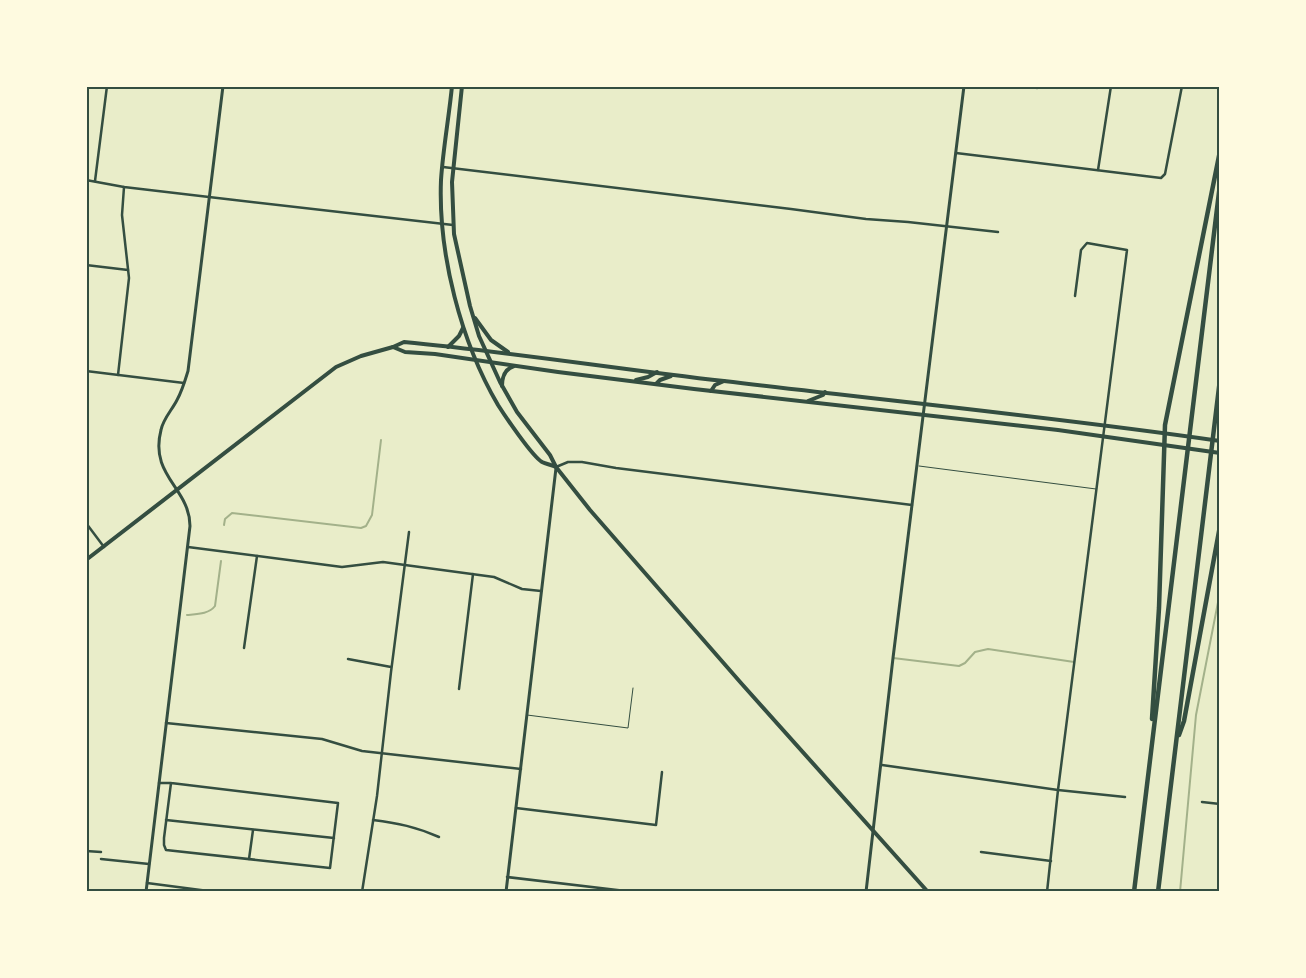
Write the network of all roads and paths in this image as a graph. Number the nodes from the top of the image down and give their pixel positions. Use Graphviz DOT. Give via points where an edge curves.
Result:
graph roads {
  1 [pos="107,86"];
  2 [pos="223,86"];
  3 [pos="452,86"];
  4 [pos="462,86"];
  5 [pos="964,86"];
  6 [pos="1111,86"];
  7 [pos="1182,86"];
  8 [pos="450,103"];
  9 [pos="460,104"];
  10 [pos="1220,151"];
  11 [pos="956,153"];
  12 [pos="443,167"];
  13 [pos="453,168"];
  14 [pos="1098,170"];
  15 [pos="86,180"];
  16 [pos="95,181"];
  17 [pos="1220,184"];
  18 [pos="124,187"];
  19 [pos="209,198"];
  20 [pos="443,223"];
  21 [pos="454,225"];
  22 [pos="946,226"];
  23 [pos="998,232"];
  24 [pos="86,265"];
  25 [pos="128,270"];
  26 [pos="1075,296"];
  27 [pos="472,314"];
  28 [pos="464,328"];
  29 [pos="448,346"];
  30 [pos="393,347"];
  31 [pos="470,349"];
  32 [pos="486,350"];
  33 [pos="510,353"];
  34 [pos="476,361"];
  35 [pos="491,363"];
  36 [pos="515,365"];
  37 [pos="86,371"];
  38 [pos="656,372"];
  39 [pos="118,374"];
  40 [pos="678,376"];
  41 [pos="1220,379"];
  42 [pos="634,381"];
  43 [pos="724,381"];
  44 [pos="184,383"];
  45 [pos="656,384"];
  46 [pos="502,386"];
  47 [pos="711,391"];
  48 [pos="824,392"];
  49 [pos="803,402"];
  50 [pos="924,404"];
  51 [pos="923,416"];
  52 [pos="1105,426"];
  53 [pos="1165,433"];
  54 [pos="1103,437"];
  55 [pos="1220,441"];
  56 [pos="1165,446"];
  57 [pos="1220,453"];
  58 [pos="917,466"];
  59 [pos="556,467"];
  60 [pos="1096,489"];
  61 [pos="176,492"];
  62 [pos="912,505"];
  63 [pos="86,523"];
  64 [pos="1220,526"];
  65 [pos="409,532"];
  66 [pos="104,546"];
  67 [pos="188,546"];
  68 [pos="256,556"];
  69 [pos="86,560"];
  70 [pos="405,565"];
  71 [pos="473,574"];
  72 [pos="541,591"];
  73 [pos="244,648"];
  74 [pos="348,660"];
  75 [pos="391,666"];
  76 [pos="633,688"];
  77 [pos="459,690"];
  78 [pos="526,715"];
  79 [pos="166,723"];
  80 [pos="1176,743"];
  81 [pos="381,752"];
  82 [pos="1151,753"];
  83 [pos="882,765"];
  84 [pos="521,769"];
  85 [pos="662,772"];
  86 [pos="159,783"];
  87 [pos="171,783"];
  88 [pos="1058,790"];
  89 [pos="1125,797"];
  90 [pos="1202,802"];
  91 [pos="1220,804"];
  92 [pos="516,808"];
  93 [pos="166,820"];
  94 [pos="373,820"];
  95 [pos="254,830"];
  96 [pos="874,832"];
  97 [pos="439,837"];
  98 [pos="334,838"];
  99 [pos="86,851"];
  100 [pos="101,852"];
  101 [pos="981,852"];
  102 [pos="101,859"];
  103 [pos="249,859"];
  104 [pos="1051,860"];
  105 [pos="149,864"];
  106 [pos="507,877"];
  107 [pos="147,883"];
  108 [pos="146,892"];
  109 [pos="216,892"];
  110 [pos="362,892"];
  111 [pos="506,892"];
  112 [pos="634,892"];
  113 [pos="866,892"];
  114 [pos="928,892"];
  115 [pos="1047,892"];
  116 [pos="1134,892"];
  117 [pos="1158,892"];
  1 -- 16 [label="street"];
  2 -- 19 [label="street"];
  3 -- 8 [label="main road"];
  4 -- 9 [label="main road"];
  5 -- 11 [label="street"];
  6 -- 14 [label="street"];
  7 -- 14 [label="street" via="1165,174 1161,178"];
  8 -- 9 [label="main road"];
  8 -- 12 [label="main road"];
  9 -- 13 [label="main road"];
  10 -- 53 [label="highway" via="1180,343"];
  11 -- 14 [label="street"];
  11 -- 22 [label="street"];
  12 -- 13 [label="street"];
  12 -- 20 [label="main road"];
  13 -- 21 [label="main road"];
  13 -- 22 [label="street"];
  15 -- 16 [label="street"];
  16 -- 18 [label="street"];
  17 -- 82 [label="highway"];
  18 -- 19 [label="street"];
  18 -- 25 [label="street" via="122,215"];
  19 -- 20 [label="street"];
  19 -- 44 [label="street" via="189,365"];
  20 -- 21 [label="street"];
  20 -- 28 [label="main road" via="449,273"];
  21 -- 27 [label="main road"];
  22 -- 23 [label="street"];
  22 -- 50 [label="street"];
  24 -- 25 [label="street"];
  25 -- 39 [label="street"];
  26 -- 52 [label="street" via="1081,250 1087,243 1127,250"];
  27 -- 32 [label="main road"];
  27 -- 33 [label="main road" via="491,340"];
  28 -- 29 [label="main road"];
  28 -- 31 [label="main road"];
  29 -- 30 [label="main road" via="404,342"];
  29 -- 31 [label="main road"];
  30 -- 34 [label="main road" via="405,352"];
  30 -- 61 [label="main road" via="361,356 336,368"];
  31 -- 32 [label="main road"];
  31 -- 34 [label="main road"];
  32 -- 33 [label="main road"];
  32 -- 35 [label="main road"];
  33 -- 38 [label="main road"];
  34 -- 35 [label="main road"];
  34 -- 59 [label="main road" via="506,419 541,461"];
  35 -- 36 [label="main road"];
  35 -- 46 [label="main road"];
  36 -- 42 [label="main road"];
  36 -- 46 [label="main road" via="504,375"];
  37 -- 39 [label="street"];
  38 -- 40 [label="main road"];
  38 -- 42 [label="main road"];
  39 -- 44 [label="street"];
  40 -- 43 [label="main road"];
  40 -- 45 [label="main road" via="665,378"];
  41 -- 80 [label="highway"];
  42 -- 45 [label="main road"];
  43 -- 47 [label="main road"];
  43 -- 48 [label="main road"];
  44 -- 61 [label="street" via="160,430 161,465"];
  45 -- 47 [label="main road"];
  46 -- 59 [label="main road"];
  47 -- 49 [label="main road"];
  48 -- 49 [label="main road"];
  48 -- 50 [label="main road"];
  49 -- 51 [label="main road"];
  50 -- 51 [label="street"];
  50 -- 52 [label="main road"];
  51 -- 54 [label="main road"];
  51 -- 58 [label="street"];
  52 -- 53 [label="main road"];
  52 -- 54 [label="street"];
  53 -- 55 [label="main road"];
  53 -- 56 [label="highway"];
  54 -- 56 [label="main road"];
  54 -- 60 [label="street"];
  56 -- 57 [label="main road"];
  56 -- 82 [label="highway"];
  58 -- 60 [label="lane"];
  58 -- 62 [label="street"];
  59 -- 62 [label="street" via="568,462 582,462"];
  59 -- 72 [label="street"];
  59 -- 96 [label="main road" via="710,648"];
  60 -- 88 [label="street"];
  61 -- 66 [label="main road"];
  61 -- 67 [label="street" via="188,512"];
  62 -- 83 [label="street"];
  63 -- 66 [label="street"];
  64 -- 80 [label="highway" via="1184,721"];
  65 -- 70 [label="street"];
  66 -- 69 [label="main road"];
  67 -- 68 [label="street"];
  67 -- 79 [label="street"];
  68 -- 70 [label="street" via="342,566 383,562"];
  68 -- 73 [label="street"];
  70 -- 71 [label="street"];
  70 -- 75 [label="street"];
  71 -- 72 [label="street" via="494,577 522,589"];
  71 -- 77 [label="street"];
  72 -- 78 [label="street"];
  74 -- 75 [label="street"];
  75 -- 81 [label="street"];
  76 -- 78 [label="lane" via="628,728"];
  78 -- 84 [label="street"];
  79 -- 81 [label="street" via="322,739 362,751"];
  79 -- 86 [label="street"];
  80 -- 117 [label="highway"];
  81 -- 84 [label="street"];
  81 -- 94 [label="street"];
  82 -- 116 [label="highway"];
  83 -- 88 [label="street"];
  83 -- 96 [label="street"];
  84 -- 92 [label="street"];
  85 -- 92 [label="street" via="656,825"];
  86 -- 87 [label="street"];
  86 -- 105 [label="street"];
  87 -- 93 [label="street"];
  87 -- 98 [label="street" via="338,803"];
  88 -- 89 [label="street"];
  88 -- 104 [label="street"];
  90 -- 91 [label="street"];
  92 -- 106 [label="street"];
  93 -- 95 [label="street"];
  93 -- 103 [label="street" via="166,850"];
  94 -- 97 [label="street" via="397,822"];
  94 -- 110 [label="street"];
  95 -- 98 [label="street"];
  95 -- 103 [label="street"];
  96 -- 113 [label="street"];
  96 -- 114 [label="main road"];
  98 -- 103 [label="street" via="330,868"];
  99 -- 100 [label="street"];
  101 -- 104 [label="street"];
  102 -- 105 [label="street"];
  104 -- 115 [label="street"];
  105 -- 107 [label="street"];
  106 -- 111 [label="street"];
  106 -- 112 [label="street"];
  107 -- 108 [label="street"];
  107 -- 109 [label="street"];
}
